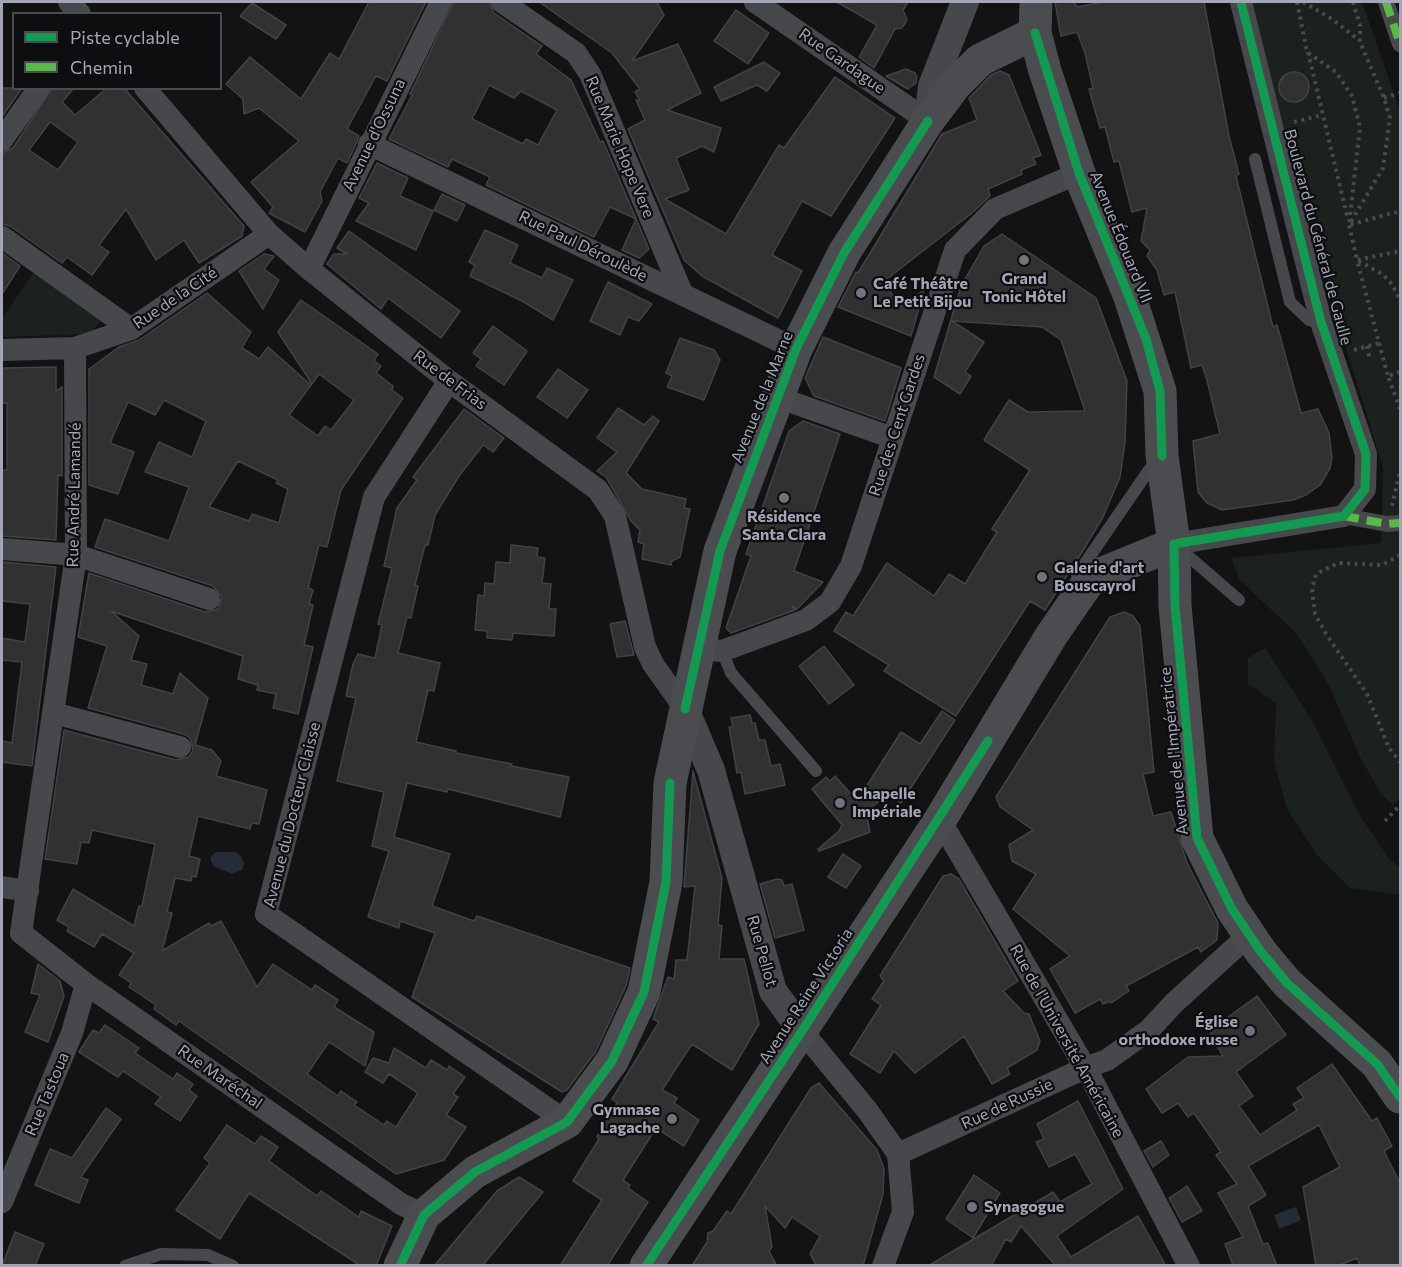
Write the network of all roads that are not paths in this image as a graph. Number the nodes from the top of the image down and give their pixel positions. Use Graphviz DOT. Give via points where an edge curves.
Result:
graph roads {
  1 [pos="441,2"];
  2 [pos="502,2"];
  3 [pos="755,2"];
  4 [pos="965,2"];
  5 [pos="1241,2"];
  6 [pos="1386,2"];
  7 [pos="1035,17"];
  8 [pos="1401,44"];
  9 [pos="38,90"];
  10 [pos="147,90"];
  11 [pos="928,121"];
  12 [pos="2,140"];
  13 [pos="369,144"];
  14 [pos="1255,159"];
  15 [pos="1079,173"];
  16 [pos="269,234"];
  17 [pos="2,237"];
  18 [pos="309,269"];
  19 [pos="682,293"];
  20 [pos="1321,322"];
  21 [pos="131,329"];
  22 [pos="75,348"];
  23 [pos="796,349"];
  24 [pos="2,350"];
  25 [pos="449,381"];
  26 [pos="777,397"];
  27 [pos="893,438"];
  28 [pos="1162,456"];
  29 [pos="1344,516"];
  30 [pos="1394,524"];
  31 [pos="1174,544"];
  32 [pos="2,549"];
  33 [pos="76,555"];
  34 [pos="209,599"];
  35 [pos="1239,600"];
  36 [pos="1051,636"];
  37 [pos="710,650"];
  38 [pos="686,709"];
  39 [pos="54,713"];
  40 [pos="180,747"];
  41 [pos="816,771"];
  42 [pos="940,819"];
  43 [pos="2,887"];
  44 [pos="28,891"];
  45 [pos="21,933"];
  46 [pos="1250,934"];
  47 [pos="86,984"];
  48 [pos="802,1031"];
  49 [pos="1085,1068"];
  50 [pos="1401,1096"];
  51 [pos="567,1122"];
  52 [pos="898,1154"];
  53 [pos="2,1202"];
  54 [pos="424,1215"];
  55 [pos="125,1266"];
  56 [pos="233,1266"];
  57 [pos="400,1266"];
  58 [pos="646,1266"];
  59 [pos="883,1266"];
  60 [pos="1189,1266"];
  1 -- 13 [label="street, Avenue d'Ossuna"];
  2 -- 19 [label="street, Rue Marie Hope Vere" via="576,53 590,74"];
  3 -- 11 [label="street, Rue Gardague"];
  4 -- 11 [label="street" via="932,86"];
  5 -- 20 [label="street, Boulevard du Général de Gaulle"];
  6 -- 8 [label="street"];
  7 -- 11 [label="main road, Avenue de la Marne" via="980,60"];
  7 -- 15 [label="main road, Avenue Édouard VII"];
  9 -- 12 [label="street"];
  10 -- 16 [label="street, Rue de Frias"];
  11 -- 23 [label="main road, Avenue de la Marne" via="844,253"];
  13 -- 18 [label="street, Avenue d'Ossuna"];
  13 -- 19 [label="street, Rue Paul Déroulède"];
  14 -- 20 [label="lane" via="1290,302 1309,320"];
  15 -- 27 [label="street, Rue des Cent Gardes" via="995,209 956,250"];
  15 -- 28 [label="main road, Avenue Édouard VII" via="1146,339 1160,391"];
  16 -- 18 [label="street, Rue de Frias"];
  16 -- 21 [label="street, Rue de la Cité"];
  17 -- 21 [label="street"];
  18 -- 25 [label="street, Rue de Frias"];
  19 -- 23 [label="street, Rue Paul Déroulède"];
  20 -- 29 [label="street, Boulevard du Général de Gaulle" via="1366,454 1365,489"];
  21 -- 22 [label="street, Rue de la Cité"];
  22 -- 24 [label="street, Rue de la Cité"];
  22 -- 33 [label="street, Rue André Lamandé"];
  23 -- 26 [label="main road, Avenue de la Marne"];
  25 -- 38 [label="street, Rue de Frias" via="598,490 615,516 645,647"];
  25 -- 51 [label="street, Avenue du Docteur Claisse" via="374,497 266,914"];
  26 -- 27 [label="street"];
  26 -- 37 [label="main road, Avenue de la Marne" via="720,551"];
  27 -- 37 [label="street, Rue des Cent Gardes" via="851,566 830,602 806,620"];
  28 -- 31 [label="main road, Avenue Édouard VII"];
  28 -- 36 [label="lane" via="1055,608"];
  29 -- 30 [label="street"];
  29 -- 31 [label="street"];
  31 -- 35 [label="lane"];
  31 -- 36 [label="main road, Avenue Reine Victoria" via="1091,578"];
  31 -- 46 [label="main road, Avenue de l'Impératrice" via="1175,606 1197,838 1232,909"];
  32 -- 33 [label="street"];
  33 -- 34 [label="street"];
  33 -- 39 [label="street, Rue André Lamandé"];
  36 -- 42 [label="main road, Avenue Reine Victoria"];
  37 -- 38 [label="main road, Avenue de la Marne"];
  37 -- 41 [label="lane"];
  38 -- 48 [label="street, Rue Pellot" via="711,770 773,992"];
  38 -- 51 [label="main road, Avenue de la Marne" via="670,783 666,882 644,992 612,1061"];
  39 -- 40 [label="street"];
  39 -- 44 [label="street, Rue André Lamandé"];
  42 -- 48 [label="main road, Avenue Reine Victoria"];
  42 -- 49 [label="street, Rue de l'Université Américaine"];
  43 -- 44 [label="street"];
  44 -- 45 [label="street, Rue André Lamandé"];
  45 -- 47 [label="street, Rue Maréchal"];
  46 -- 49 [label="street, Rue de Russie" via="1149,1030 1107,1060"];
  46 -- 50 [label="main road, Avenue de l'Impératrice" via="1287,983 1377,1064"];
  47 -- 53 [label="street, Rue Tastoua" via="72,1032"];
  47 -- 54 [label="street, Rue Maréchal" via="401,1204"];
  48 -- 52 [label="street, Rue Pellot"];
  48 -- 58 [label="main road, Avenue Reine Victoria"];
  49 -- 52 [label="street, Rue de Russie"];
  49 -- 60 [label="street, Rue de l'Université Américaine"];
  51 -- 54 [label="main road, Avenue de la Marne" via="475,1172"];
  52 -- 59 [label="street" via="903,1212"];
  54 -- 57 [label="main road, Avenue de la Marne"];
  55 -- 56 [label="lane" via="161,1254 208,1255"];
}
